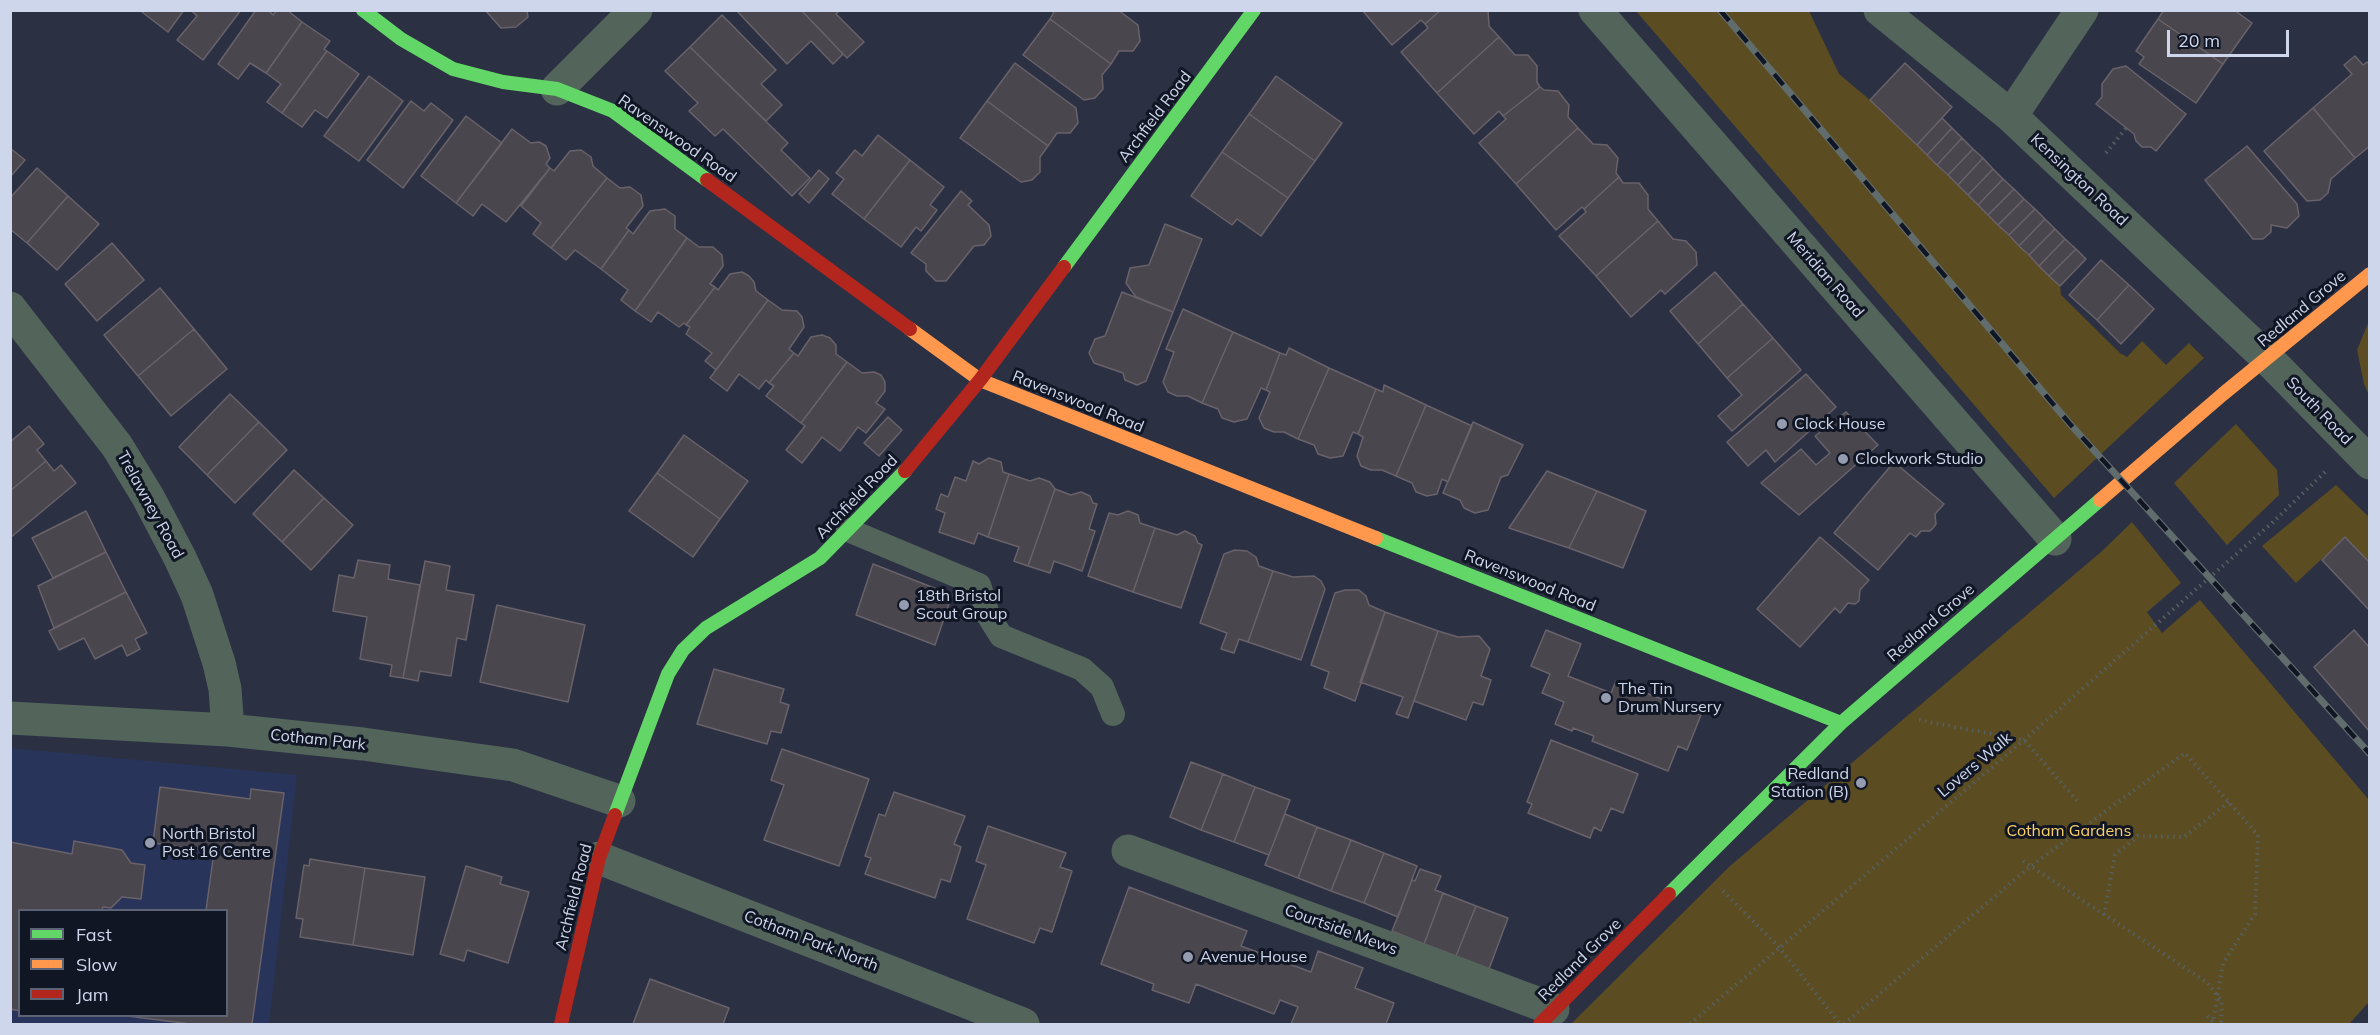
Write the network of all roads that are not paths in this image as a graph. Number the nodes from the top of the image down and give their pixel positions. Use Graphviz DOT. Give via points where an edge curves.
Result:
graph roads {
  1 [pos="363,10"];
  2 [pos="636,10"];
  3 [pos="1254,10"];
  4 [pos="1595,10"];
  5 [pos="1881,10"];
  6 [pos="2082,10"];
  7 [pos="557,89"];
  8 [pos="2011,116"];
  9 [pos="2370,274"];
  10 [pos="10,308"];
  11 [pos="2268,359"];
  12 [pos="980,380"];
  13 [pos="2370,463"];
  14 [pos="848,530"];
  15 [pos="2055,539"];
  16 [pos="1113,714"];
  17 [pos="10,718"];
  18 [pos="1841,723"];
  19 [pos="228,730"];
  20 [pos="619,801"];
  21 [pos="1128,851"];
  22 [pos="599,858"];
  23 [pos="1547,1017"];
  24 [pos="561,1024"];
  25 [pos="1023,1024"];
  1 -- 7 [label="street, Ravenswood Road" via="401,39 453,69 503,82"];
  2 -- 7 [label="street"];
  3 -- 12 [label="street, Archfield Road"];
  4 -- 15 [label="street, Meridian Road"];
  5 -- 8 [label="street, Kensington Road"];
  6 -- 8 [label="street"];
  7 -- 12 [label="street, Ravenswood Road" via="613,111"];
  8 -- 11 [label="street, Kensington Road"];
  9 -- 11 [label="street, Redland Grove"];
  10 -- 19 [label="street, Trelawney Road" via="117,446 164,527 213,639 225,688"];
  11 -- 13 [label="street, South Road"];
  11 -- 15 [label="street, Redland Grove"];
  12 -- 14 [label="street, Archfield Road" via="900,478"];
  12 -- 18 [label="street, Ravenswood Road"];
  14 -- 16 [label="lane" via="979,585 988,615 1001,636 1082,669 1102,687"];
  14 -- 20 [label="street, Archfield Road" via="820,558 706,628 683,650 668,674"];
  15 -- 18 [label="street, Redland Grove"];
  17 -- 19 [label="street, Cotham Park"];
  18 -- 23 [label="street, Redland Grove"];
  19 -- 20 [label="street, Cotham Park" via="513,765"];
  20 -- 22 [label="street, Archfield Road"];
  21 -- 23 [label="street, Courtside Mews"];
  22 -- 24 [label="street, Archfield Road"];
  22 -- 25 [label="street, Cotham Park North"];
}
